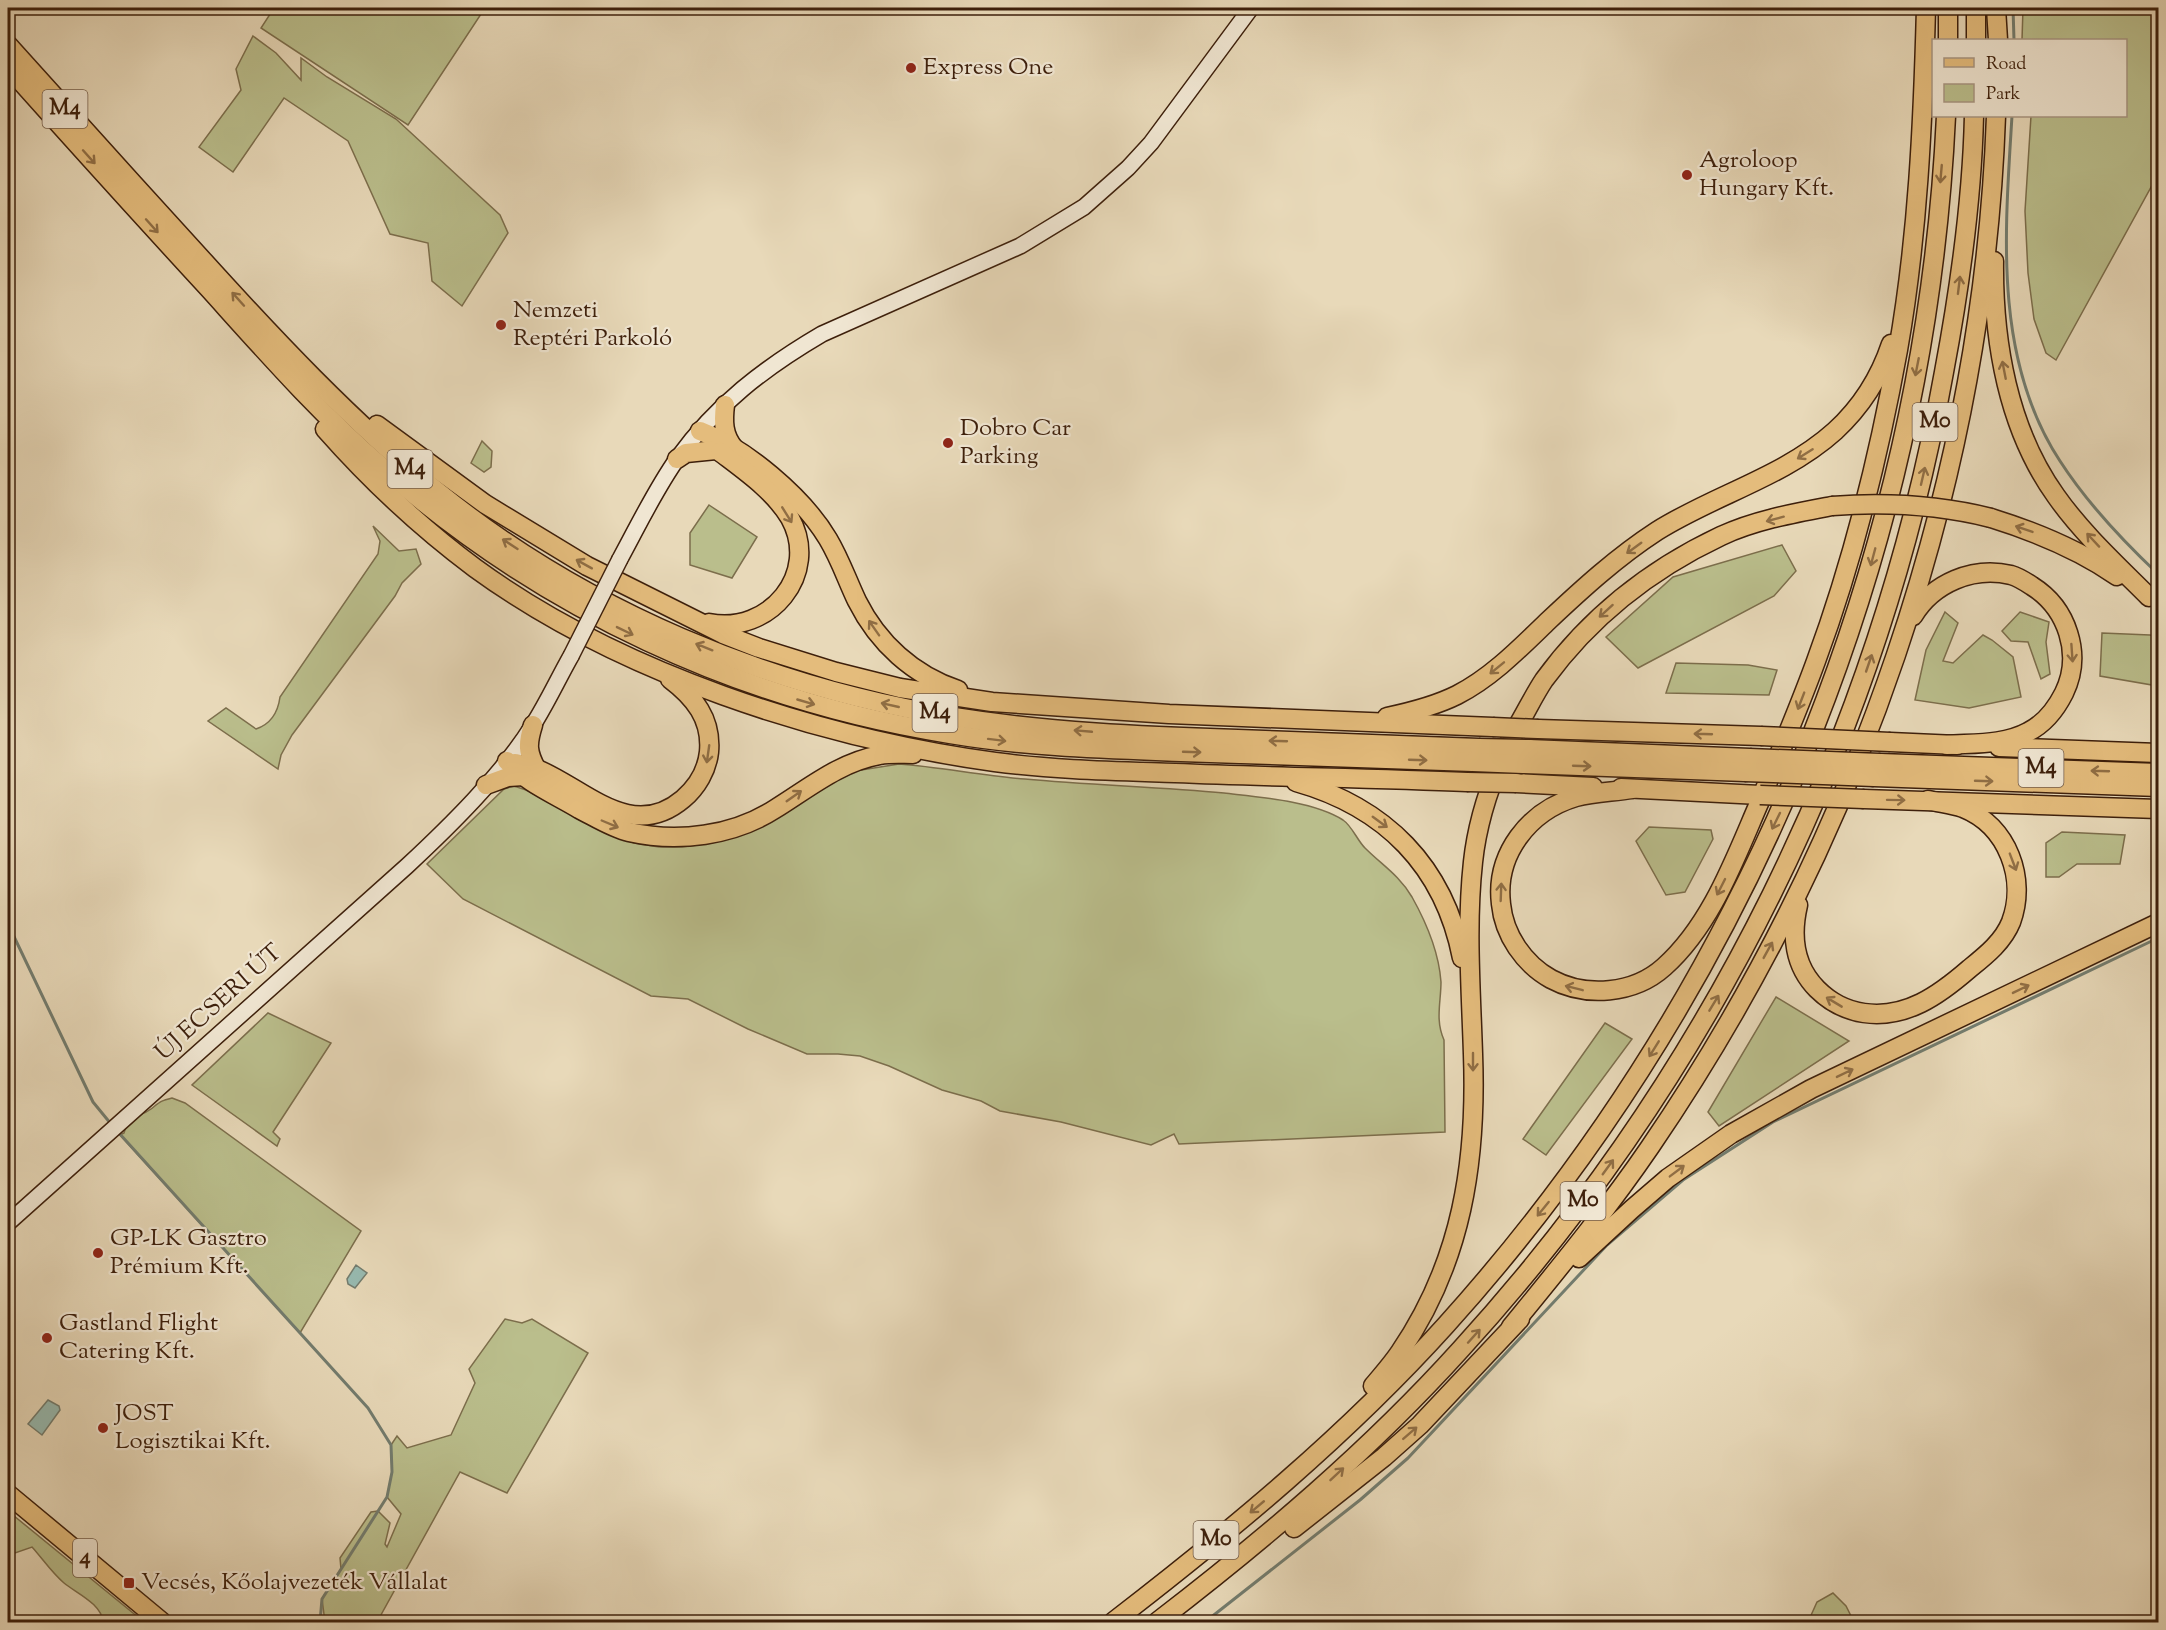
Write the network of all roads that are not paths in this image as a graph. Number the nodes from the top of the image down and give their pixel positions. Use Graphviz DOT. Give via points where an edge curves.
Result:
graph roads {
  1 [pos="1251,8"];
  2 [pos="1926,8"];
  3 [pos="1948,8"];
  4 [pos="1976,8"];
  5 [pos="1996,8"];
  6 [pos="1948,39"];
  7 [pos="1976,39"];
  8 [pos="1998,39"];
  9 [pos="8,45"];
  10 [pos="8,67"];
  11 [pos="1946,117"];
  12 [pos="1974,117"];
  13 [pos="1996,117"];
  14 [pos="1993,181"];
  15 [pos="1906,294"];
  16 [pos="269,345"];
  17 [pos="725,405"];
  18 [pos="700,431"];
  19 [pos="725,449"];
  20 [pos="677,459"];
  21 [pos="2154,601"];
  22 [pos="692,619"];
  23 [pos="1906,628"];
  24 [pos="655,668"];
  25 [pos="992,702"];
  26 [pos="1321,721"];
  27 [pos="533,725"];
  28 [pos="1947,745"];
  29 [pos="2158,753"];
  30 [pos="949,754"];
  31 [pos="507,761"];
  32 [pos="1877,770"];
  33 [pos="531,773"];
  34 [pos="2158,773"];
  35 [pos="1269,777"];
  36 [pos="486,785"];
  37 [pos="2158,787"];
  38 [pos="1632,789"];
  39 [pos="1928,800"];
  40 [pos="2158,809"];
  41 [pos="1803,885"];
  42 [pos="2158,923"];
  43 [pos="1470,1004"];
  44 [pos="8,1223"];
  45 [pos="1511,1328"];
  46 [pos="1317,1455"];
  47 [pos="8,1494"];
  48 [pos="1195,1593"];
  49 [pos="162,1623"];
  50 [pos="1113,1623"];
  51 [pos="1157,1623"];
  1 -- 17 [label="main road, ÚJ ECSERI ÚT" via="1151,143 1084,207 1020,246 822,334 747,383"];
  2 -- 15 [label="main road" via="1919,182"];
  3 -- 6 [label="main road"];
  4 -- 7 [label="main road"];
  5 -- 8 [label="main road"];
  16 -- 9 [label="main road, M4, one-way"];
  10 -- 16 [label="main road, M4, one-way"];
  11 -- 46 [label="main road, M0, one-way" via="1927,311 1893,482 1839,664 1778,818 1669,1025 1584,1155 1447,1324"];
  48 -- 12 [label="main road, M0, one-way" via="1336,1475 1391,1423 1488,1319 1569,1220 1643,1118 1738,961 1814,806 1849,718 1915,513 1955,312"];
  13 -- 14 [label="main road"];
  21 -- 14 [label="main road, one-way" via="2090,538 2056,496 2034,460 2014,412 1998,336"];
  14 -- 23 [label="main road" via="1978,314 1958,427"];
  15 -- 26 [label="main road, one-way" via="1888,352 1867,393 1849,417 1815,447 1687,514 1635,547 1582,590 1510,658 1456,695 1419,710 1383,718"];
  15 -- 38 [label="main road, one-way" via="1873,471 1835,605 1799,706 1730,869 1694,934 1662,970 1639,983 1613,990 1572,988 1534,968 1512,940 1500,903 1503,867 1521,831 1551,807 1585,795"];
  22 -- 16 [label="main road, one-way" via="587,566 485,504 353,406 302,356"];
  16 -- 24 [label="main road" via="273,371 377,484 442,542 540,609"];
  16 -- 32 [label="main road, M4, bridge" via="448,500 560,575 628,613 695,643 761,669 837,692 1021,726 1476,755"];
  17 -- 18 [label="main road, ÚJ ECSERI ÚT"];
  17 -- 19 [label="main road" via="724,430 729,442"];
  18 -- 19 [label="main road"];
  18 -- 20 [label="main road, ÚJ ECSERI ÚT"];
  19 -- 20 [label="main road" via="686,453"];
  19 -- 22 [label="main road, one-way" via="784,509 795,531 799,560 791,585 767,613 727,624"];
  25 -- 19 [label="main road, one-way" via="937,682 893,651 865,615 839,559 811,515 783,487"];
  20 -- 27 [label="main road, ÚJ ECSERI ÚT, bridge"];
  21 -- 43 [label="main road, one-way, bridge" via="2076,550 2029,530 1946,508 1902,504 1832,506 1769,520 1724,535 1671,564 1619,599 1580,635 1544,681 1503,753 1481,819 1473,861"];
  22 -- 25 [label="main road" via="759,648 836,672 900,688"];
  23 -- 28 [label="main road, one-way" via="1927,598 1941,587 1965,576 1993,573 2012,576 2040,591 2067,628 2073,666 2062,696 2045,720 2028,733 2006,741"];
  23 -- 41 [label="main road" via="1856,765"];
  24 -- 30 [label="main road" via="786,716"];
  24 -- 33 [label="main road, one-way" via="693,699 707,725 704,773 688,794 676,804 651,814 622,813"];
  25 -- 26 [label="main road"];
  28 -- 26 [label="main road, one-way, bridge"];
  27 -- 31 [label="main road, ÚJ ECSERI ÚT"];
  27 -- 33 [label="main road" via="529,748"];
  28 -- 29 [label="main road"];
  33 -- 30 [label="main road, one-way" via="595,818 627,832 703,836 743,825 774,810 842,767 881,755"];
  30 -- 35 [label="main road" via="1072,768"];
  31 -- 33 [label="main road" via="514,769"];
  31 -- 36 [label="main road, ÚJ ECSERI ÚT"];
  34 -- 32 [label="main road, M4, one-way"];
  32 -- 37 [label="main road, M4, one-way"];
  33 -- 36 [label="main road"];
  35 -- 38 [label="main road, bridge"];
  35 -- 43 [label="main road, one-way" via="1330,793 1359,807 1386,825 1419,858 1436,883 1457,933"];
  36 -- 44 [label="main road, ÚJ ECSERI ÚT" via="412,861"];
  38 -- 39 [label="main road, one-way, bridge"];
  39 -- 40 [label="main road"];
  39 -- 41 [label="main road, one-way" via="1965,808 1995,831 2016,872 2016,901 2010,923 1994,948 1929,999 1898,1013 1879,1015 1852,1011 1823,996 1804,973 1794,940"];
  45 -- 41 [label="main road, one-way" via="1652,1144 1708,1056"];
  45 -- 42 [label="main road, one-way" via="1632,1209 1731,1134 1811,1089"];
  43 -- 46 [label="main road, one-way" via="1470,1160 1450,1254 1426,1309 1399,1354"];
  48 -- 45 [label="main road, one-way" via="1231,1575 1384,1457 1420,1425"];
  46 -- 50 [label="main road, M0, one-way"];
  47 -- 49 [label="main road, 4"];
  48 -- 51 [label="main road, M0"];
}
